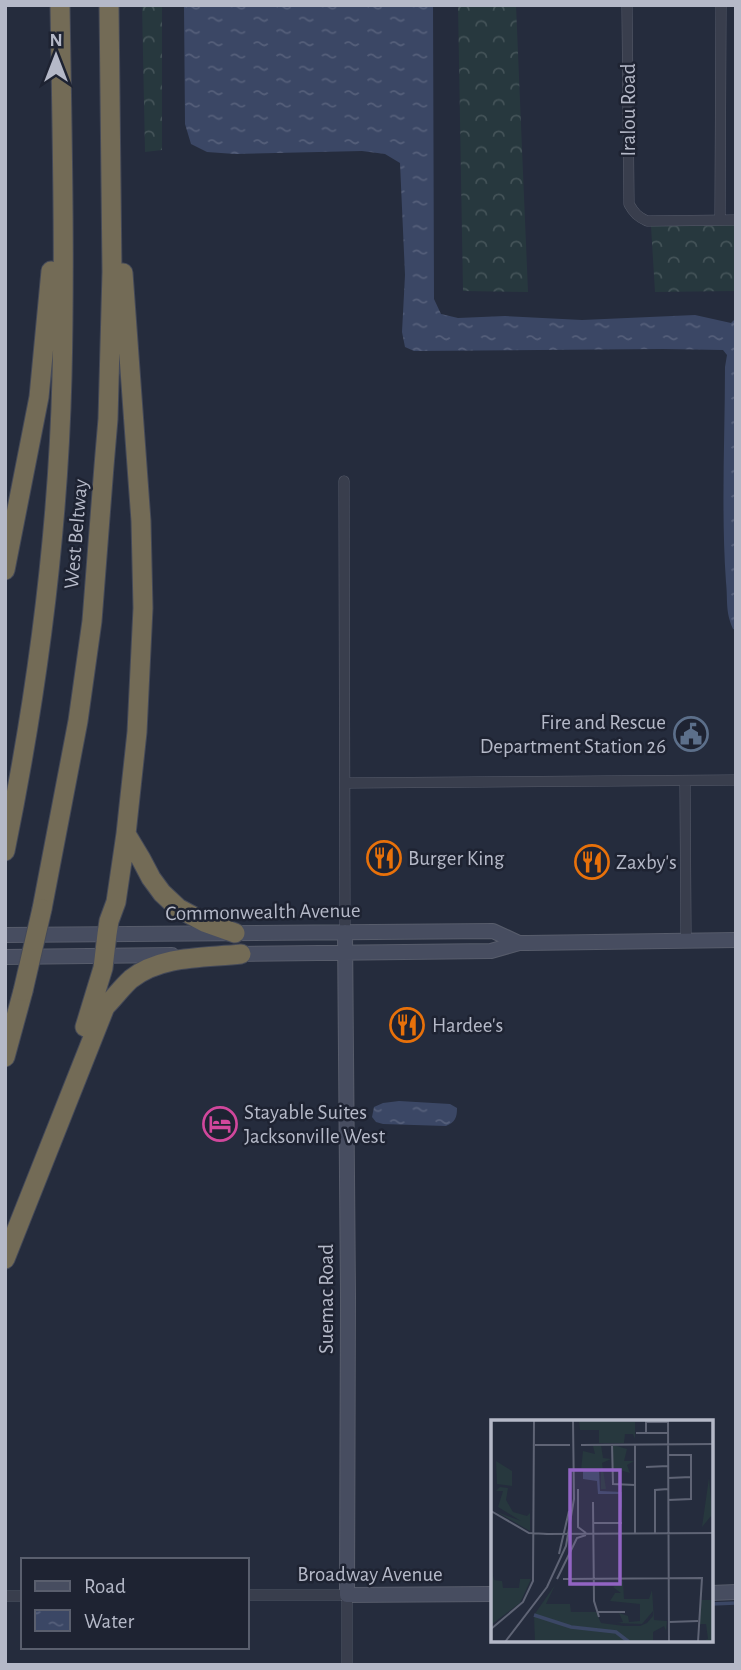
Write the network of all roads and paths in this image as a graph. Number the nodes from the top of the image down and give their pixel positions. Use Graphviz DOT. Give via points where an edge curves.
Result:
graph roads {
  1 [pos="61,5"];
  2 [pos="109,5"];
  3 [pos="627,5"];
  4 [pos="721,5"];
  5 [pos="110,114"];
  6 [pos="62,152"];
  7 [pos="720,220"];
  8 [pos="736,220"];
  9 [pos="344,481"];
  10 [pos="5,570"];
  11 [pos="736,780"];
  12 [pos="685,781"];
  13 [pos="345,783"];
  14 [pos="126,834"];
  15 [pos="5,851"];
  16 [pos="345,932"];
  17 [pos="236,933"];
  18 [pos="107,934"];
  19 [pos="5,935"];
  20 [pos="686,940"];
  21 [pos="736,940"];
  22 [pos="519,943"];
  23 [pos="345,953"];
  24 [pos="241,954"];
  25 [pos="5,957"];
  26 [pos="104,957"];
  27 [pos="5,1057"];
  28 [pos="39,1171"];
  29 [pos="5,1259"];
  30 [pos="713,1592"];
  31 [pos="736,1592"];
  32 [pos="491,1594"];
  33 [pos="248,1595"];
  34 [pos="347,1595"];
  35 [pos="347,1665"];
  1 -- 6 [label="highway, West Beltway"];
  2 -- 5 [label="highway, West Beltway"];
  3 -- 7 [label="street, Iralou Road" via="629,204 647,220"];
  4 -- 7 [label="street"];
  5 -- 14 [label="highway" via="120,167 143,565 140,692"];
  5 -- 27 [label="highway, West Beltway, bridge" via="108,392 92,621 42,909"];
  6 -- 10 [label="highway" via="39,397"];
  6 -- 15 [label="highway, West Beltway" via="62,376 52,535 40,649"];
  7 -- 8 [label="street"];
  9 -- 13 [label="street"];
  11 -- 12 [label="street"];
  12 -- 13 [label="street"];
  12 -- 20 [label="street"];
  13 -- 16 [label="street"];
  14 -- 17 [label="highway" via="151,878 178,908"];
  14 -- 18 [label="highway"];
  16 -- 17 [label="main road, Commonwealth Avenue"];
  16 -- 22 [label="main road, Commonwealth Avenue" via="493,931"];
  16 -- 23 [label="main road, Suemac Road"];
  17 -- 18 [label="main road, Commonwealth Avenue"];
  18 -- 19 [label="main road, Commonwealth Avenue"];
  18 -- 26 [label="highway"];
  20 -- 21 [label="main road, Commonwealth Avenue"];
  20 -- 22 [label="main road, Commonwealth Avenue"];
  22 -- 23 [label="main road, Commonwealth Avenue" via="491,951"];
  23 -- 24 [label="main road, Commonwealth Avenue"];
  23 -- 34 [label="main road, Suemac Road"];
  24 -- 26 [label="main road, Commonwealth Avenue"];
  24 -- 28 [label="highway" via="170,961 130,980 106,1007"];
  25 -- 26 [label="main road, Commonwealth Avenue"];
  26 -- 28 [label="highway"];
  28 -- 29 [label="highway"];
  30 -- 31 [label="main road"];
  32 -- 34 [label="main road, Broadway Avenue"];
  33 -- 34 [label="street, Broadway Avenue"];
  34 -- 35 [label="street, Suemac Road"];
}
